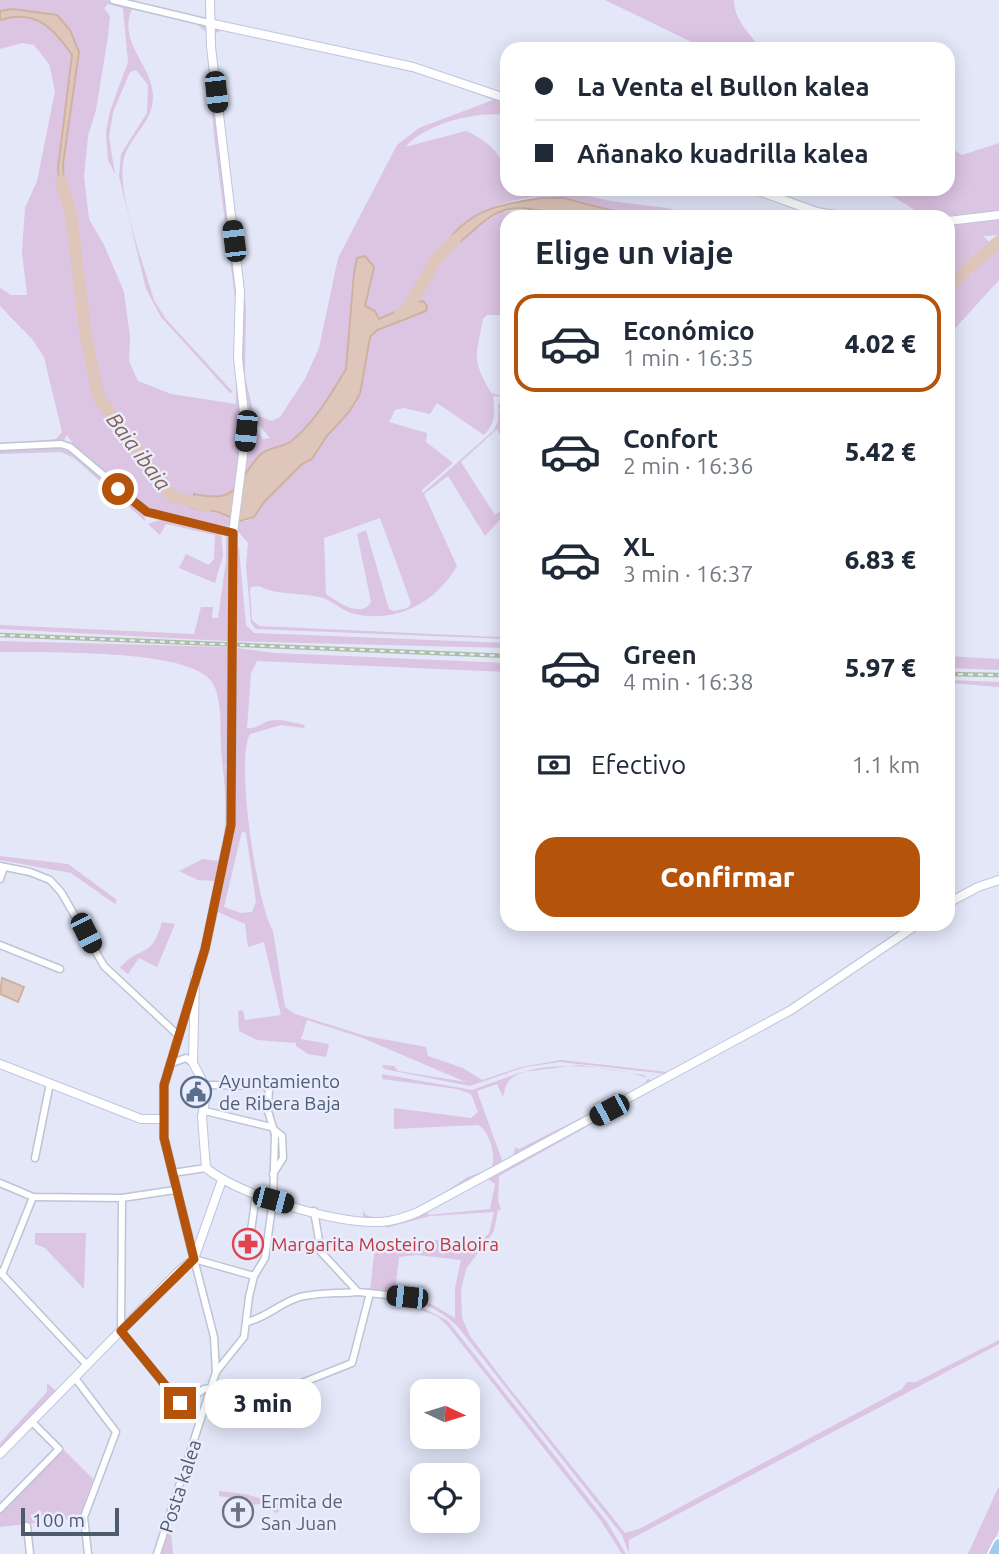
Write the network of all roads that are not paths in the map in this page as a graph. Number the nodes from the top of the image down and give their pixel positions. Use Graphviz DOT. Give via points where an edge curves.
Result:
graph roads {
  1 [pos="113,0"];
  2 [pos="210,0"];
  3 [pos="209,23"];
  4 [pos="500,96"];
  5 [pos="772,196"];
  6 [pos="811,210"];
  7 [pos="999,215"];
  8 [pos="955,220"];
  9 [pos="0,447"];
  10 [pos="233,533"];
  11 [pos="2,867"];
  12 [pos="0,879"];
  13 [pos="999,880"];
  14 [pos="955,899"];
  15 [pos="908,931"];
  16 [pos="0,945"];
  17 [pos="60,969"];
  18 [pos="195,976"];
  19 [pos="178,1036"];
  20 [pos="172,1063"];
  21 [pos="193,1063"];
  22 [pos="0,1065"];
  23 [pos="50,1083"];
  24 [pos="206,1085"];
  25 [pos="205,1111"];
  26 [pos="164,1119"];
  27 [pos="271,1127"];
  28 [pos="35,1158"];
  29 [pos="206,1168"];
  30 [pos="172,1173"];
  31 [pos="222,1180"];
  32 [pos="0,1183"];
  33 [pos="175,1189"];
  34 [pos="256,1195"];
  35 [pos="33,1197"];
  36 [pos="122,1198"];
  37 [pos="273,1200"];
  38 [pos="314,1211"];
  39 [pos="250,1238"];
  40 [pos="194,1259"];
  41 [pos="1,1273"];
  42 [pos="254,1276"];
  43 [pos="358,1292"];
  44 [pos="370,1293"];
  45 [pos="407,1297"];
  46 [pos="247,1322"];
  47 [pos="121,1331"];
  48 [pos="216,1360"];
  49 [pos="225,1362"];
  50 [pos="87,1365"];
  51 [pos="216,1372"];
  52 [pos="75,1378"];
  53 [pos="212,1388"];
  54 [pos="32,1422"];
  55 [pos="0,1454"];
  56 [pos="0,1509"];
  57 [pos="27,1526"];
  58 [pos="999,1544"];
  59 [pos="30,1554"];
  60 [pos="88,1554"];
  61 [pos="157,1554"];
  62 [pos="994,1554"];
  1 -- 3 [label="street"];
  2 -- 3 [label="street"];
  3 -- 4 [label="street" via="413,67"];
  3 -- 10 [label="street" via="240,291 239,358 246,431"];
  5 -- 6 [label="street"];
  7 -- 8 [label="street"];
  9 -- 10 [label="street" via="70,447 147,512"];
  10 -- 18 [label="street, bridge" via="232,814 205,949"];
  11 -- 12 [label="street"];
  11 -- 19 [label="street" via="50,880 104,966"];
  13 -- 14 [label="street"];
  15 -- 38 [label="street" via="791,1010 418,1212 395,1220 366,1221"];
  16 -- 17 [label="street"];
  18 -- 19 [label="street, Posta kalea"];
  18 -- 21 [label="street"];
  19 -- 20 [label="street, Posta kalea"];
  20 -- 21 [label="street" via="186,1058"];
  20 -- 26 [label="street, Posta kalea" via="164,1085"];
  21 -- 24 [label="street"];
  22 -- 23 [label="street"];
  23 -- 26 [label="street" via="141,1119"];
  23 -- 28 [label="street"];
  24 -- 25 [label="street"];
  24 -- 27 [label="street" via="269,1086"];
  25 -- 27 [label="street"];
  25 -- 29 [label="street"];
  26 -- 30 [label="street, Posta kalea"];
  27 -- 37 [label="street" via="275,1134"];
  29 -- 30 [label="street"];
  29 -- 31 [label="street"];
  30 -- 33 [label="street, Posta kalea"];
  31 -- 34 [label="street"];
  31 -- 40 [label="street"];
  32 -- 35 [label="street"];
  33 -- 36 [label="street"];
  33 -- 40 [label="street, Posta kalea"];
  34 -- 37 [label="street"];
  34 -- 39 [label="street"];
  35 -- 36 [label="street"];
  35 -- 41 [label="street"];
  36 -- 47 [label="street"];
  37 -- 38 [label="street"];
  37 -- 42 [label="street" via="265,1258"];
  38 -- 43 [label="street" via="321,1252"];
  40 -- 42 [label="street"];
  40 -- 47 [label="street"];
  40 -- 48 [label="street, Posta kalea"];
  41 -- 50 [label="street"];
  42 -- 46 [label="street"];
  43 -- 44 [label="street"];
  43 -- 46 [label="street" via="302,1297"];
  44 -- 45 [label="street"];
  44 -- 53 [label="street" via="352,1363 269,1396"];
  46 -- 49 [label="street" via="242,1343"];
  47 -- 50 [label="street"];
  47 -- 53 [label="street" via="178,1402"];
  48 -- 49 [label="street"];
  48 -- 51 [label="street, Posta kalea"];
  49 -- 51 [label="street"];
  50 -- 52 [label="street"];
  51 -- 53 [label="street, Posta kalea"];
  52 -- 54 [label="street"];
  52 -- 60 [label="street" via="116,1432 84,1517"];
  53 -- 61 [label="street, Posta kalea"];
  54 -- 55 [label="street"];
  54 -- 56 [label="street" via="59,1449"];
  57 -- 59 [label="street"];
  58 -- 62 [label="highway"];
}
